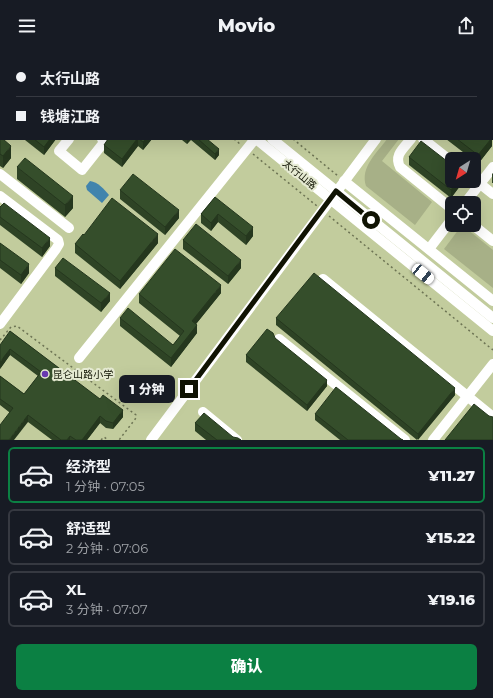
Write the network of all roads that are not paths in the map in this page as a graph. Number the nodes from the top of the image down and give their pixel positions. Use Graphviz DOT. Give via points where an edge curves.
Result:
graph roads {
  1 [pos="68,140"];
  2 [pos="104,140"];
  3 [pos="255,140"];
  4 [pos="257,140"];
  5 [pos="273,140"];
  6 [pos="375,140"];
  7 [pos="410,140"];
  8 [pos="424,140"];
  9 [pos="445,156"];
  10 [pos="493,167"];
  11 [pos="0,174"];
  12 [pos="481,178"];
  13 [pos="344,181"];
  14 [pos="481,185"];
  15 [pos="493,194"];
  16 [pos="334,195"];
  17 [pos="0,196"];
  18 [pos="445,203"];
  19 [pos="69,228"];
  20 [pos="445,229"];
  21 [pos="481,231"];
  22 [pos="414,237"];
  23 [pos="493,241"];
  24 [pos="406,248"];
  25 [pos="429,249"];
  26 [pos="323,279"];
  27 [pos="493,301"];
  28 [pos="493,318"];
  29 [pos="0,324"];
  30 [pos="493,330"];
  31 [pos="279,339"];
  32 [pos="79,358"];
  33 [pos="493,364"];
  34 [pos="468,396"];
  35 [pos="203,412"];
  36 [pos="493,417"];
  37 [pos="151,440"];
  38 [pos="237,440"];
  39 [pos="405,440"];
  40 [pos="433,440"];
  1 -- 2 [label="street" via="59,151 82,170"];
  3 -- 32 [label="street"];
  4 -- 16 [label="street, 太行山路"];
  5 -- 16 [label="street, 太行山路"];
  6 -- 13 [label="street"];
  7 -- 18 [label="street" via="399,155 400,167"];
  8 -- 9 [label="street"];
  10 -- 12 [label="street"];
  11 -- 19 [label="street"];
  13 -- 16 [label="street"];
  13 -- 22 [label="street"];
  14 -- 15 [label="street"];
  16 -- 24 [label="street, 太行山路"];
  16 -- 30 [label="street, 太行山路"];
  16 -- 37 [label="street"];
  17 -- 29 [label="street" via="58,240 59,244"];
  20 -- 25 [label="street"];
  21 -- 23 [label="street"];
  22 -- 24 [label="street"];
  22 -- 25 [label="street"];
  24 -- 28 [label="street, 太行山路"];
  25 -- 27 [label="street"];
  26 -- 34 [label="street"];
  31 -- 39 [label="street"];
  33 -- 34 [label="street"];
  34 -- 36 [label="street"];
  34 -- 40 [label="street"];
  35 -- 38 [label="street"];
}
